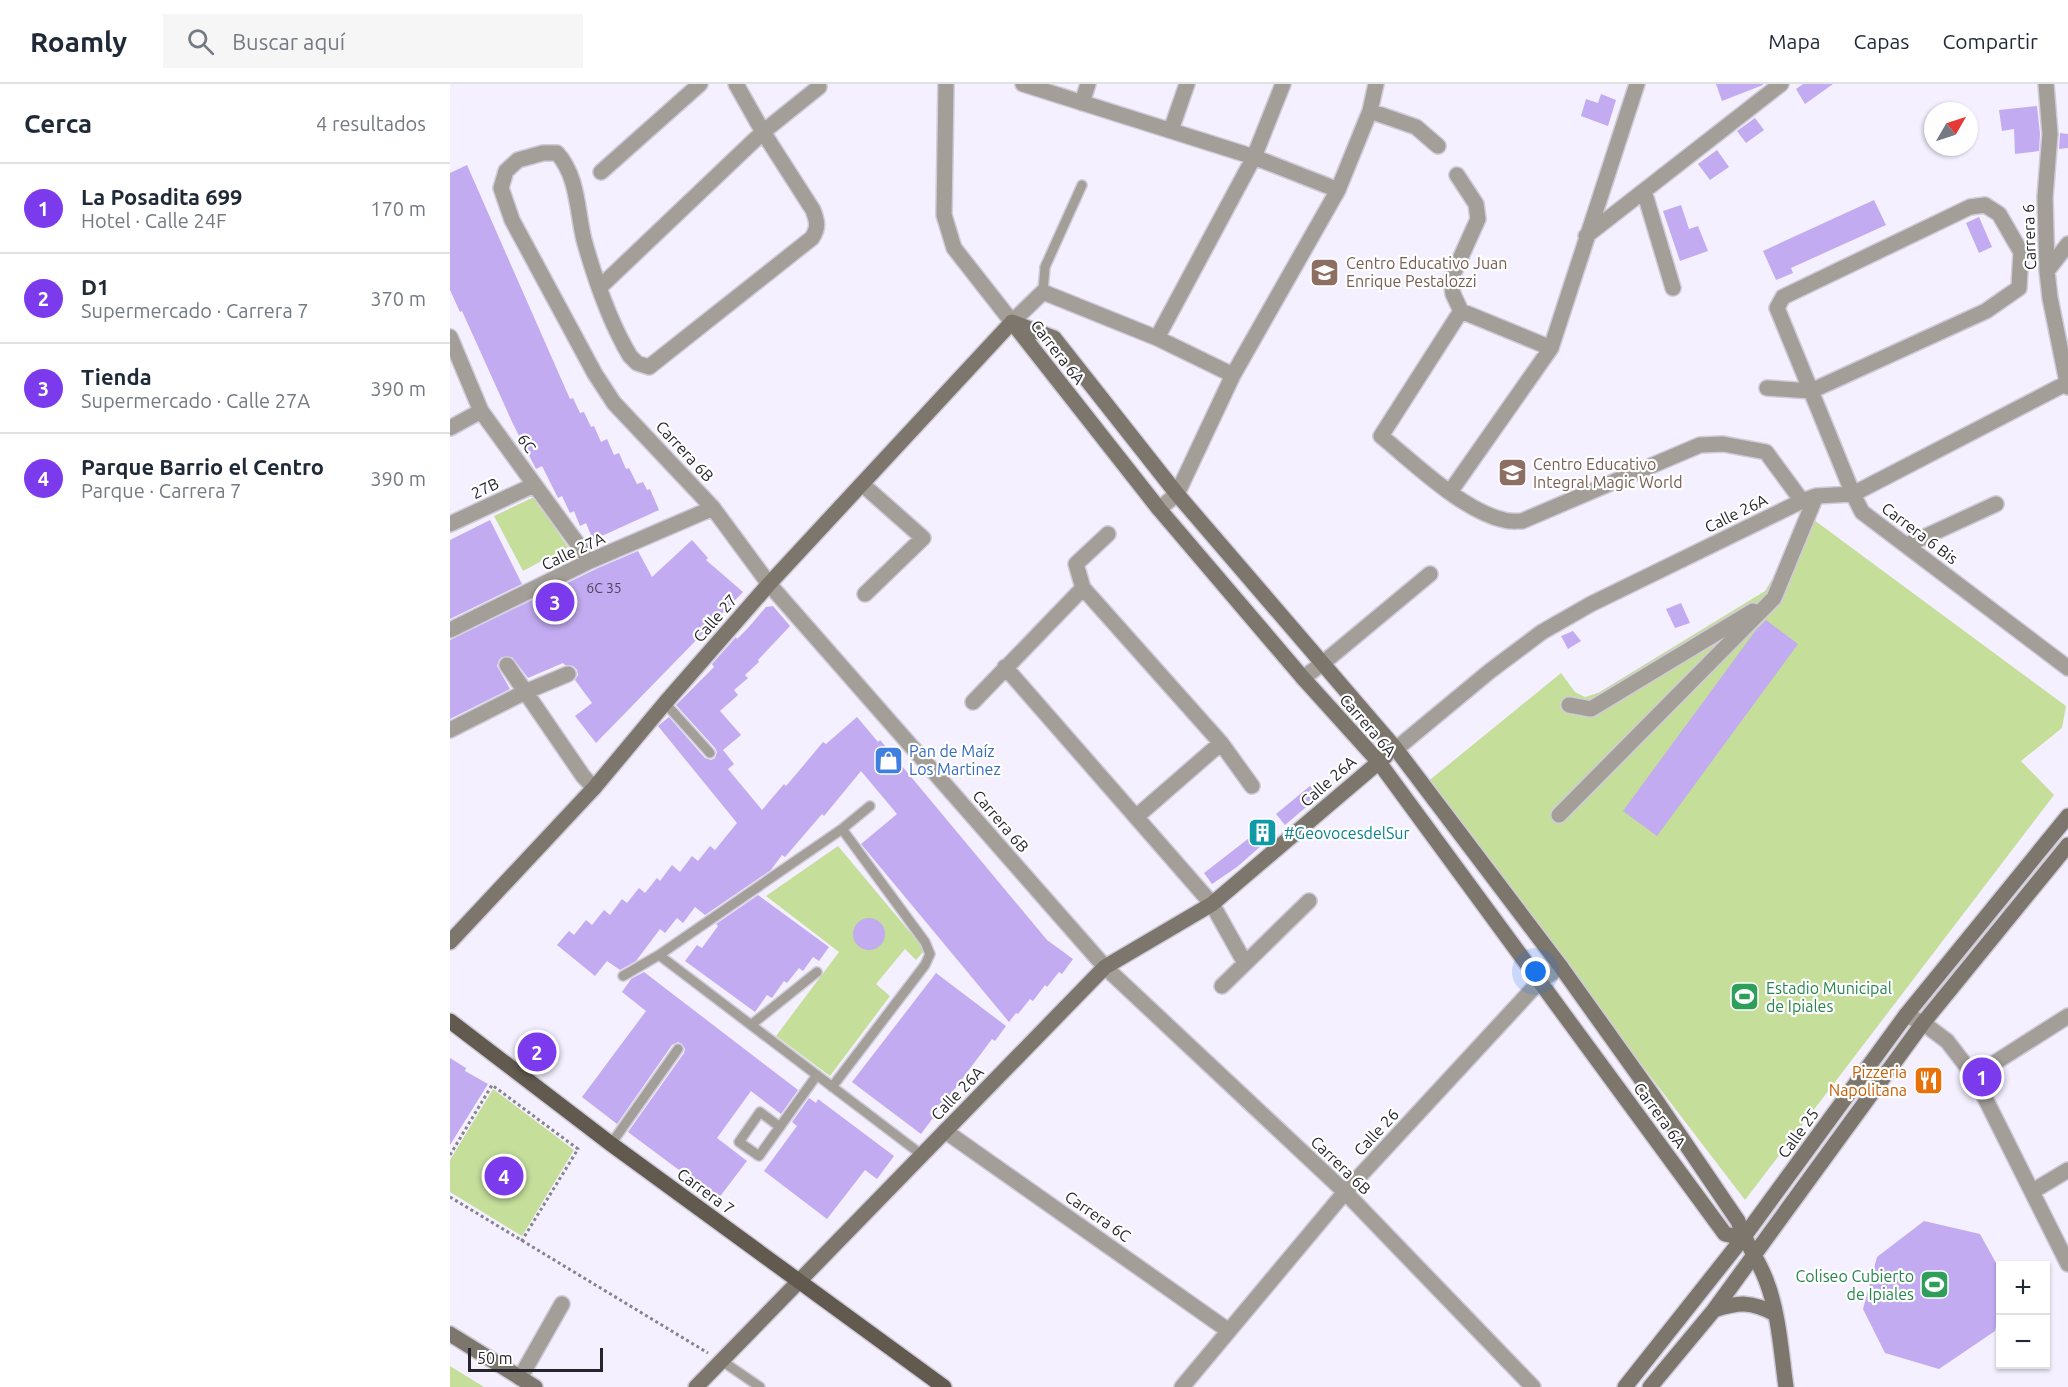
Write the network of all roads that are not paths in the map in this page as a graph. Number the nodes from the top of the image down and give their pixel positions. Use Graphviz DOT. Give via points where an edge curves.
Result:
graph roads {
  1 [pos="700,84"];
  2 [pos="736,84"];
  3 [pos="946,84"];
  4 [pos="1023,84"];
  5 [pos="1088,84"];
  6 [pos="1186,84"];
  7 [pos="1283,84"];
  8 [pos="1376,84"];
  9 [pos="1637,84"];
  10 [pos="1781,84"];
  11 [pos="2046,84"];
  12 [pos="819,87"];
  13 [pos="1763,90"];
  14 [pos="1082,103"];
  15 [pos="1370,111"];
  16 [pos="1171,130"];
  17 [pos="763,132"];
  18 [pos="1438,146"];
  19 [pos="1254,157"];
  20 [pos="601,172"];
  21 [pos="1457,175"];
  22 [pos="1083,185"];
  23 [pos="1338,190"];
  24 [pos="1644,190"];
  25 [pos="1586,236"];
  26 [pos="2068,244"];
  27 [pos="2047,271"];
  28 [pos="599,288"];
  29 [pos="1673,288"];
  30 [pos="1043,292"];
  31 [pos="1461,311"];
  32 [pos="1012,322"];
  33 [pos="450,337"];
  34 [pos="1157,338"];
  35 [pos="1551,348"];
  36 [pos="1233,375"];
  37 [pos="2067,385"];
  38 [pos="1767,388"];
  39 [pos="1811,391"];
  40 [pos="481,411"];
  41 [pos="450,428"];
  42 [pos="862,484"];
  43 [pos="534,485"];
  44 [pos="1450,492"];
  45 [pos="1177,494"];
  46 [pos="1853,494"];
  47 [pos="1809,498"];
  48 [pos="1995,504"];
  49 [pos="713,508"];
  50 [pos="1159,509"];
  51 [pos="450,524"];
  52 [pos="1108,534"];
  53 [pos="1907,545"];
  54 [pos="590,561"];
  55 [pos="1430,574"];
  56 [pos="769,584"];
  57 [pos="1083,588"];
  58 [pos="865,594"];
  59 [pos="1774,598"];
  60 [pos="450,630"];
  61 [pos="1323,663"];
  62 [pos="507,664"];
  63 [pos="1005,667"];
  64 [pos="2068,668"];
  65 [pos="568,674"];
  66 [pos="1303,678"];
  67 [pos="525,692"];
  68 [pos="973,702"];
  69 [pos="664,703"];
  70 [pos="1569,705"];
  71 [pos="450,730"];
  72 [pos="1221,743"];
  73 [pos="1396,748"];
  74 [pos="710,753"];
  75 [pos="1378,761"];
  76 [pos="1252,786"];
  77 [pos="594,788"];
  78 [pos="870,806"];
  79 [pos="1559,815"];
  80 [pos="2068,816"];
  81 [pos="1136,817"];
  82 [pos="842,829"];
  83 [pos="2068,845"];
  84 [pos="1310,901"];
  85 [pos="1212,904"];
  86 [pos="450,942"];
  87 [pos="659,955"];
  88 [pos="1245,963"];
  89 [pos="1105,967"];
  90 [pos="1561,967"];
  91 [pos="817,972"];
  92 [pos="623,976"];
  93 [pos="1540,981"];
  94 [pos="1222,986"];
  95 [pos="1906,1015"];
  96 [pos="2068,1016"];
  97 [pos="450,1020"];
  98 [pos="1923,1023"];
  99 [pos="751,1025"];
  100 [pos="678,1049"];
  101 [pos="817,1075"];
  102 [pos="1974,1076"];
  103 [pos="832,1087"];
  104 [pos="780,1127"];
  105 [pos="945,1131"];
  106 [pos="612,1144"];
  107 [pos="922,1155"];
  108 [pos="2068,1170"];
  109 [pos="2033,1191"];
  110 [pos="1345,1192"];
  111 [pos="1743,1238"];
  112 [pos="1755,1255"];
  113 [pos="2068,1264"];
  114 [pos="800,1281"];
  115 [pos="562,1304"];
  116 [pos="1714,1310"];
  117 [pos="1775,1314"];
  118 [pos="1229,1331"];
  119 [pos="450,1334"];
  120 [pos="722,1361"];
  121 [pos="520,1378"];
  122 [pos="534,1387"];
  123 [pos="696,1387"];
  124 [pos="760,1387"];
  125 [pos="944,1387"];
  126 [pos="1182,1387"];
  127 [pos="1533,1387"];
  128 [pos="1625,1387"];
  129 [pos="1650,1387"];
  130 [pos="1786,1387"];
  1 -- 20 [label="street"];
  2 -- 17 [label="street"];
  3 -- 32 [label="street" via="944,215 954,248"];
  4 -- 14 [label="street"];
  5 -- 14 [label="street"];
  6 -- 16 [label="street"];
  7 -- 19 [label="street"];
  8 -- 15 [label="street"];
  9 -- 25 [label="street"];
  10 -- 13 [label="street"];
  11 -- 27 [label="street, Carrera 6" via="2050,134 2045,197"];
  12 -- 17 [label="street"];
  13 -- 24 [label="street"];
  14 -- 16 [label="street"];
  15 -- 18 [label="street" via="1416,127"];
  15 -- 23 [label="street"];
  16 -- 19 [label="street"];
  17 -- 28 [label="street"];
  17 -- 28 [label="street" via="813,210 818,222 812,238 648,367 630,356"];
  19 -- 23 [label="street"];
  19 -- 34 [label="street"];
  21 -- 31 [label="street" via="1476,204 1478,219 1451,279"];
  22 -- 30 [label="lane" via="1045,267"];
  23 -- 36 [label="street"];
  24 -- 25 [label="street"];
  24 -- 29 [label="street"];
  25 -- 35 [label="street"];
  26 -- 27 [label="street"];
  27 -- 37 [label="street, Carrera 6"];
  28 -- 49 [label="street, Carrera 6B" via="566,162 557,153 518,160 506,171 501,188 512,220 595,374 614,403"];
  30 -- 32 [label="street"];
  30 -- 34 [label="street"];
  31 -- 35 [label="street"];
  31 -- 44 [label="street" via="1381,436"];
  32 -- 42 [label="street, Calle 27"];
  32 -- 45 [label="street, Carrera 6A" via="1054,338"];
  32 -- 50 [label="street, Carrera 6A"];
  33 -- 40 [label="street, 6C"];
  34 -- 36 [label="street"];
  35 -- 44 [label="street"];
  36 -- 45 [label="street"];
  37 -- 46 [label="street, Calle 26A"];
  38 -- 39 [label="street"];
  39 -- 39 [label="street, Carrera 6 Bis" via="1777,308 1783,297 1970,207 1985,206 1999,214 2021,252 2019,288 1986,311"];
  39 -- 46 [label="street, Carrera 6 Bis"];
  40 -- 41 [label="street"];
  40 -- 43 [label="street, 6C"];
  42 -- 56 [label="street, Calle 27"];
  42 -- 58 [label="street" via="923,538"];
  43 -- 51 [label="street, 27B"];
  43 -- 54 [label="street, 6C"];
  44 -- 47 [label="street" via="1484,514 1505,521 1522,521 1700,446 1723,444 1766,452"];
  45 -- 50 [label="street"];
  45 -- 61 [label="street, Carrera 6A"];
  46 -- 47 [label="street, Calle 26A"];
  46 -- 53 [label="street, Carrera 6 Bis" via="1862,512"];
  47 -- 59 [label="street"];
  47 -- 73 [label="street, Calle 26A" via="1591,604 1542,632"];
  48 -- 53 [label="street"];
  49 -- 54 [label="street, Calle 27A"];
  49 -- 56 [label="street, Carrera 6B"];
  50 -- 66 [label="street, Carrera 6A"];
  52 -- 57 [label="street" via="1076,564"];
  53 -- 64 [label="street, Carrera 6 Bis"];
  54 -- 60 [label="street, Calle 27A"];
  55 -- 61 [label="street"];
  56 -- 69 [label="street, Calle 27"];
  56 -- 89 [label="street, Carrera 6B"];
  57 -- 63 [label="street"];
  57 -- 72 [label="street"];
  59 -- 70 [label="street" via="1591,709"];
  59 -- 79 [label="street"];
  61 -- 66 [label="street"];
  61 -- 73 [label="street, Carrera 6A"];
  62 -- 67 [label="street"];
  63 -- 68 [label="street"];
  63 -- 81 [label="street"];
  65 -- 67 [label="street"];
  66 -- 75 [label="street, Carrera 6A"];
  67 -- 71 [label="street"];
  67 -- 77 [label="street"];
  69 -- 74 [label="lane"];
  69 -- 77 [label="street, Calle 27"];
  72 -- 76 [label="street"];
  72 -- 81 [label="street"];
  73 -- 75 [label="street, Calle 26A"];
  73 -- 90 [label="street, Carrera 6A"];
  75 -- 85 [label="street, Calle 26A"];
  75 -- 93 [label="street, Carrera 6A"];
  77 -- 86 [label="street, Calle 27"];
  78 -- 82 [label="lane"];
  80 -- 95 [label="street, Calle 25"];
  81 -- 85 [label="street"];
  82 -- 87 [label="lane"];
  82 -- 103 [label="lane" via="930,954"];
  83 -- 98 [label="street"];
  84 -- 88 [label="street"];
  85 -- 88 [label="street"];
  85 -- 89 [label="street, Calle 26A"];
  87 -- 92 [label="lane"];
  87 -- 99 [label="lane"];
  88 -- 94 [label="street"];
  89 -- 105 [label="street, Calle 26A"];
  89 -- 110 [label="street, Carrera 6B"];
  90 -- 93 [label="street, Calle 26"];
  90 -- 111 [label="street, Carrera 6A" via="1738,1221"];
  91 -- 99 [label="lane"];
  93 -- 110 [label="street, Calle 26"];
  93 -- 111 [label="street, Carrera 6A" via="1725,1234"];
  95 -- 98 [label="street"];
  95 -- 111 [label="street, Calle 25"];
  96 -- 102 [label="street"];
  97 -- 106 [label="main road, Carrera 7"];
  98 -- 102 [label="street" via="1947,1041"];
  98 -- 112 [label="street"];
  99 -- 101 [label="lane"];
  100 -- 106 [label="lane"];
  101 -- 103 [label="lane"];
  101 -- 104 [label="lane"];
  102 -- 109 [label="street"];
  103 -- 107 [label="lane"];
  104 -- 104 [label="lane" via="759,1156 739,1142 760,1112"];
  105 -- 107 [label="street, Calle 26A"];
  105 -- 118 [label="street, Carrera 6C"];
  106 -- 114 [label="main road, Carrera 7"];
  107 -- 114 [label="street, Calle 26A"];
  108 -- 109 [label="street"];
  109 -- 113 [label="street"];
  110 -- 118 [label="street, Calle 26"];
  110 -- 127 [label="street, Carrera 6B"];
  111 -- 112 [label="street, Carrera 6A"];
  111 -- 128 [label="street, Calle 25"];
  112 -- 116 [label="street"];
  112 -- 117 [label="street, Carrera 6A" via="1767,1281"];
  114 -- 120 [label="street, Calle 26A"];
  114 -- 125 [label="main road, Carrera 7"];
  115 -- 121 [label="street"];
  116 -- 117 [label="street" via="1746,1303"];
  116 -- 129 [label="street"];
  117 -- 130 [label="street, Carrera 6A"];
  118 -- 126 [label="street, Calle 26"];
  119 -- 121 [label="street"];
  120 -- 123 [label="street, Calle 26A"];
  120 -- 124 [label="lane"];
  121 -- 122 [label="street"];
}
